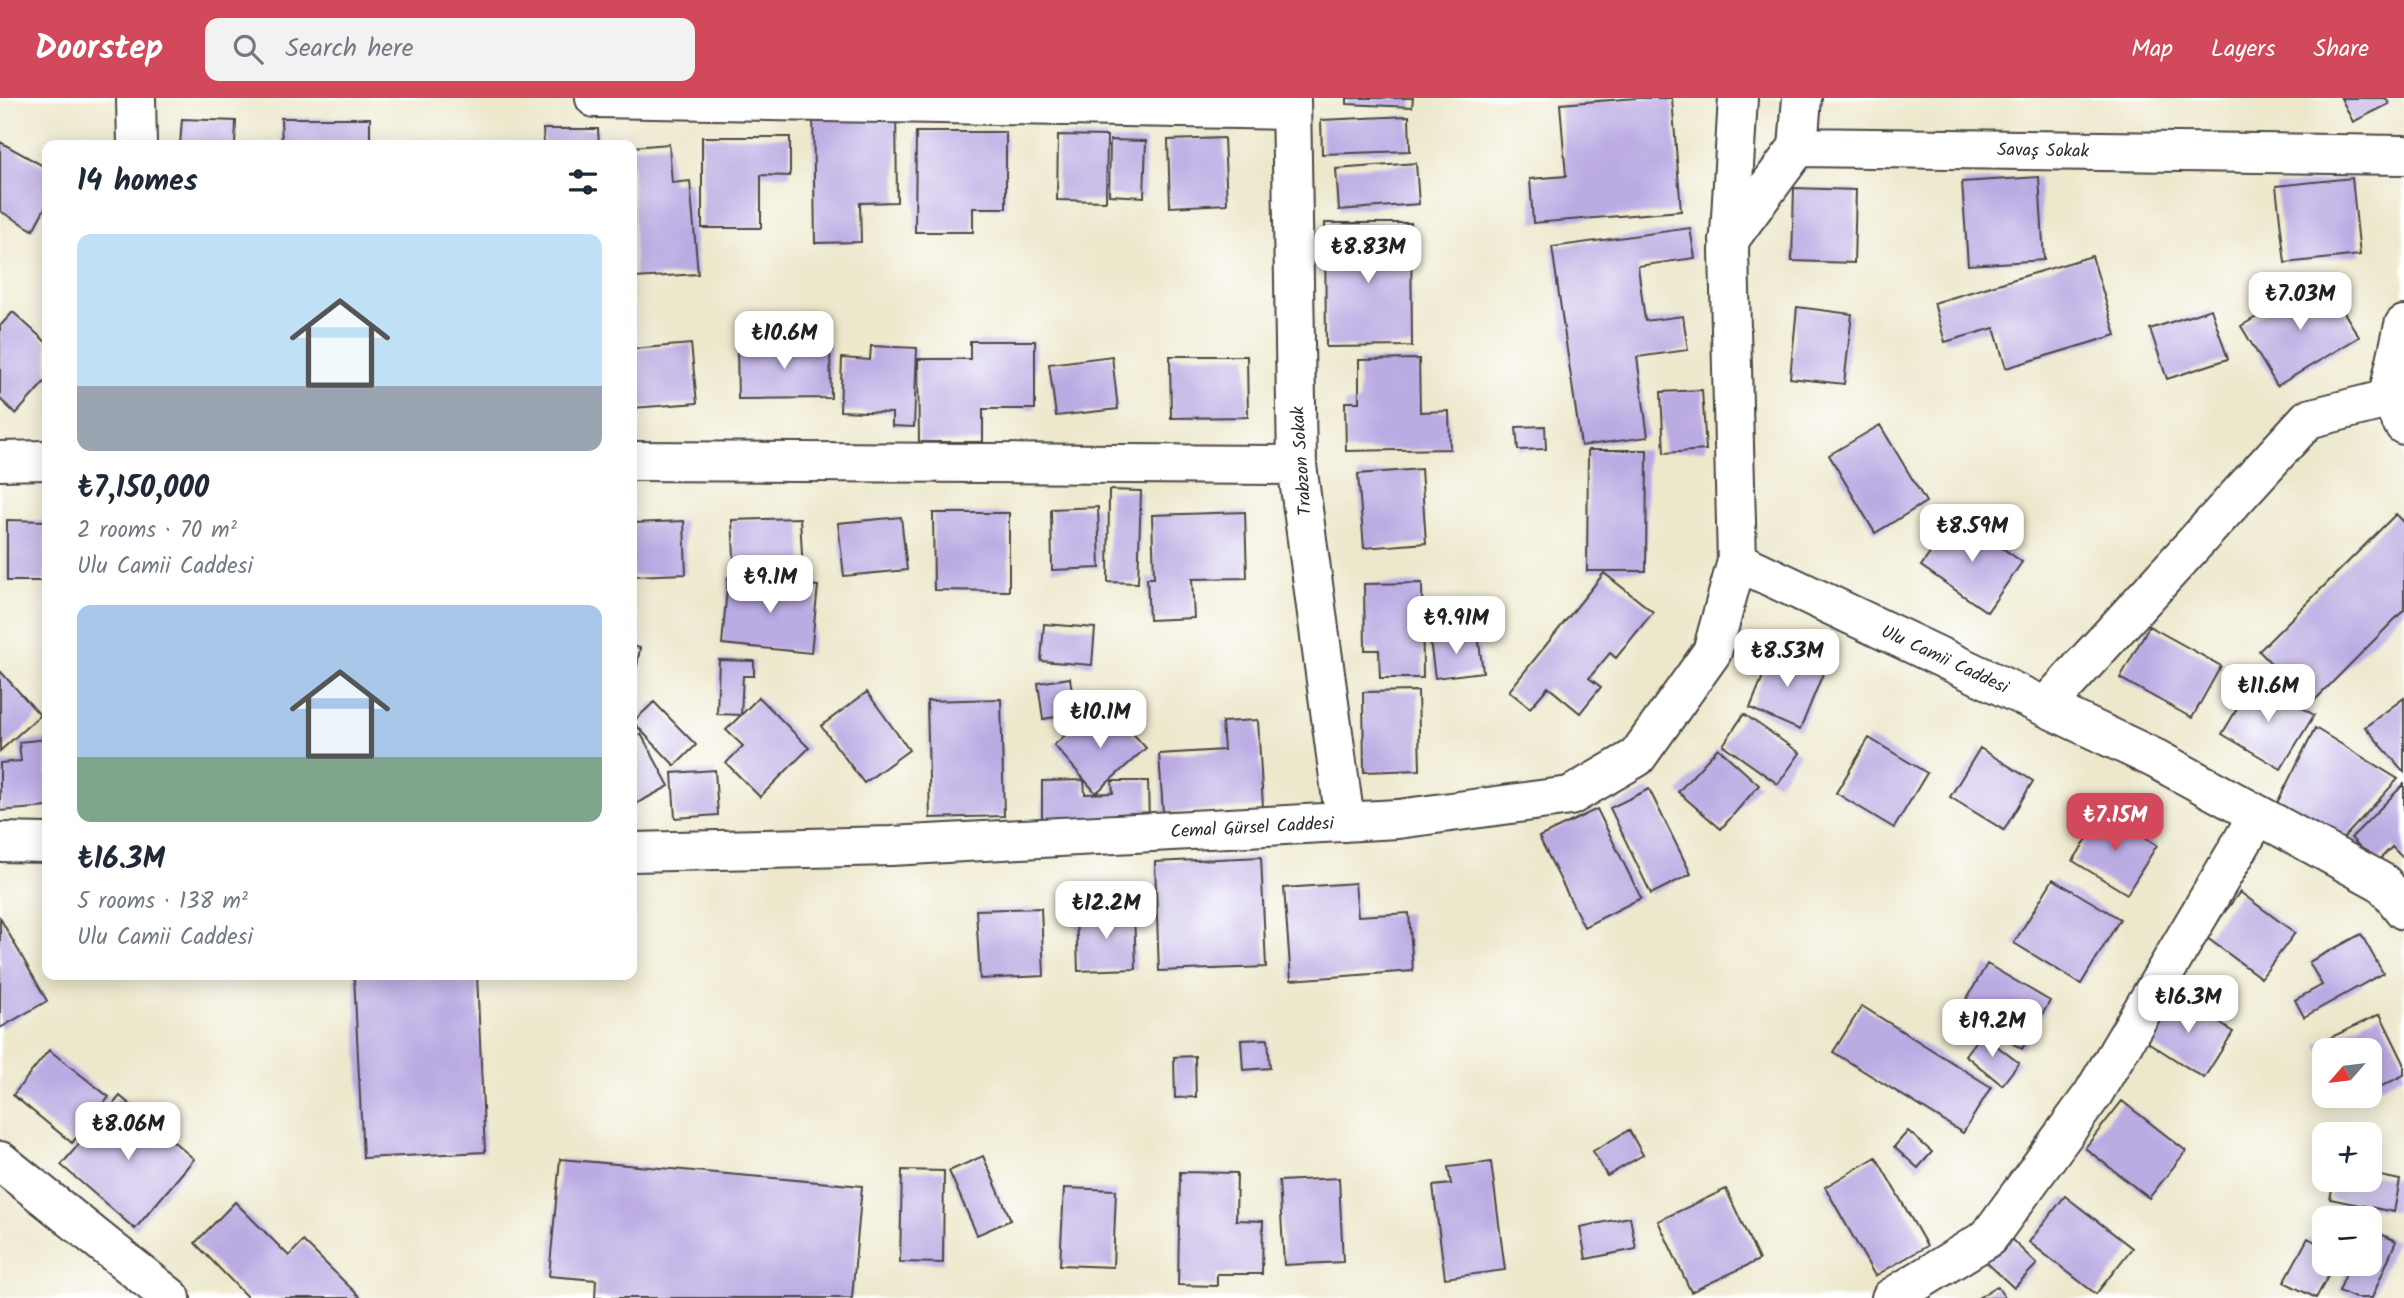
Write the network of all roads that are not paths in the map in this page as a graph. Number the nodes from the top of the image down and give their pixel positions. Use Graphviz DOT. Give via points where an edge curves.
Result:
graph roads {
  1 [pos="136,98"];
  2 [pos="595,98"];
  3 [pos="1738,98"];
  4 [pos="1802,98"];
  5 [pos="1291,104"];
  6 [pos="137,140"];
  7 [pos="1798,146"];
  8 [pos="2404,155"];
  9 [pos="1729,240"];
  10 [pos="2404,325"];
  11 [pos="2399,406"];
  12 [pos="42,460"];
  13 [pos="0,461"];
  14 [pos="637,461"];
  15 [pos="1297,465"];
  16 [pos="1737,561"];
  17 [pos="2046,706"];
  18 [pos="2258,815"];
  19 [pos="1345,822"];
  20 [pos="0,842"];
  21 [pos="42,843"];
  22 [pos="637,852"];
  23 [pos="2404,909"];
  24 [pos="0,1161"];
  25 [pos="171,1298"];
  26 [pos="1891,1298"];
  1 -- 6 [label="street"];
  2 -- 5 [label="street"];
  3 -- 9 [label="street"];
  4 -- 7 [label="street"];
  5 -- 15 [label="street, Trabzon Sokak"];
  7 -- 8 [label="street, Savaş Sokak"];
  7 -- 9 [label="street"];
  9 -- 16 [label="street"];
  10 -- 11 [label="street"];
  11 -- 17 [label="street" via="2308,419"];
  12 -- 13 [label="street"];
  14 -- 15 [label="street"];
  15 -- 19 [label="street, Trabzon Sokak"];
  16 -- 17 [label="street, Ulu Camii Caddesi"];
  16 -- 19 [label="street, Cemal Gürsel Caddesi" via="1712,652 1637,757 1570,796"];
  17 -- 18 [label="street, Ulu Camii Caddesi" via="2157,759"];
  18 -- 23 [label="street, Ulu Camii Caddesi" via="2383,883"];
  18 -- 26 [label="street" via="2093,1094 1988,1238"];
  19 -- 22 [label="street, Cemal Gürsel Caddesi" via="891,846"];
  20 -- 21 [label="street"];
  24 -- 25 [label="street"];
}
